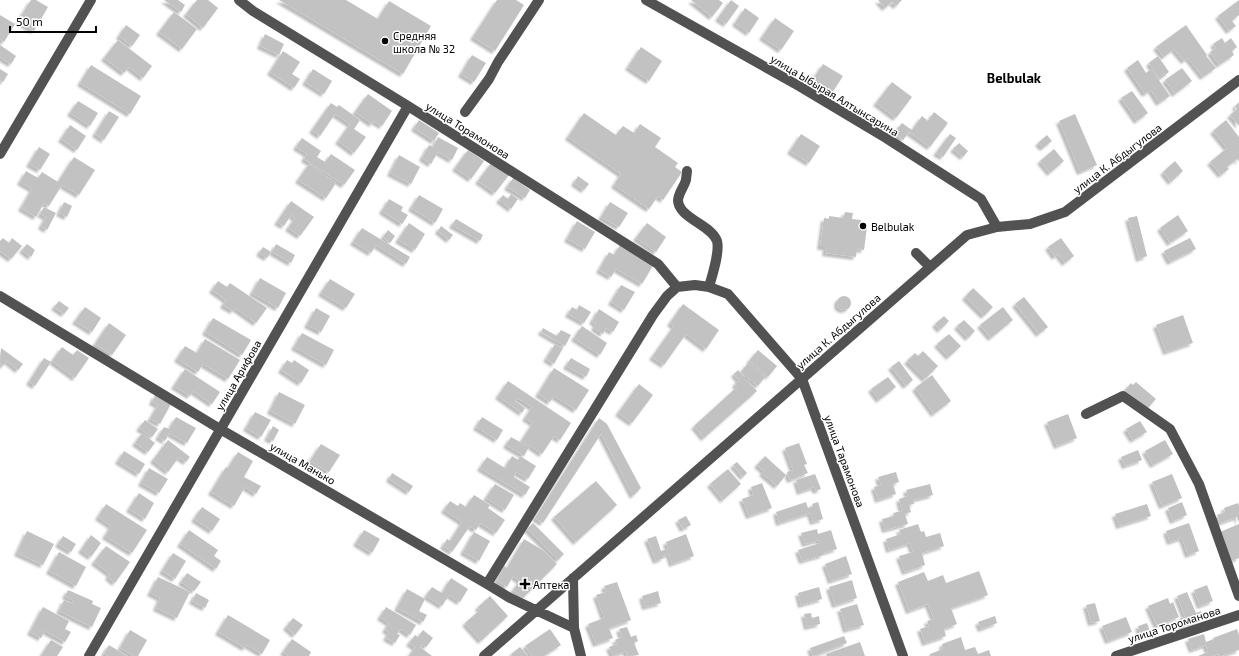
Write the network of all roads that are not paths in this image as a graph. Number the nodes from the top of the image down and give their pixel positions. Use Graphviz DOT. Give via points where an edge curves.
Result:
graph roads {
  1 [pos="91,0"];
  2 [pos="239,0"];
  3 [pos="539,0"];
  4 [pos="646,0"];
  5 [pos="1239,80"];
  6 [pos="408,106"];
  7 [pos="465,112"];
  8 [pos="0,154"];
  9 [pos="687,171"];
  10 [pos="997,227"];
  11 [pos="916,253"];
  12 [pos="930,267"];
  13 [pos="677,287"];
  14 [pos="709,287"];
  15 [pos="0,296"];
  16 [pos="802,379"];
  17 [pos="1086,414"];
  18 [pos="220,429"];
  19 [pos="573,578"];
  20 [pos="487,584"];
  21 [pos="1239,596"];
  22 [pos="536,611"];
  23 [pos="1239,615"];
  24 [pos="574,628"];
  25 [pos="89,656"];
  26 [pos="484,656"];
  27 [pos="581,656"];
  28 [pos="903,656"];
  29 [pos="1116,656"];
  1 -- 8 [label="street"];
  2 -- 6 [label="street, улица Торамонова"];
  3 -- 7 [label="street"];
  4 -- 10 [label="street, улица Ыбырая Алтынсарина" via="886,138 981,199"];
  5 -- 10 [label="street, улица К. Абдыгулова" via="1065,212 1030,224"];
  6 -- 13 [label="street, улица Торамонова" via="658,264"];
  6 -- 18 [label="street, улица Арифова"];
  9 -- 14 [label="street" via="678,201 688,216 710,231 717,242 717,254"];
  10 -- 12 [label="street, улица К. Абдыгулова" via="967,235"];
  11 -- 12 [label="street"];
  12 -- 16 [label="street, улица К. Абдыгулова"];
  13 -- 14 [label="street"];
  13 -- 20 [label="street" via="653,315"];
  14 -- 16 [label="street, улица Тарамонова" via="728,294"];
  15 -- 18 [label="street, улица Манько"];
  16 -- 19 [label="street, улица К. Абдыгулова"];
  16 -- 28 [label="street, улица Тарамонова"];
  17 -- 21 [label="street" via="1123,396 1170,429 1199,484"];
  18 -- 20 [label="street, улица Манько"];
  18 -- 25 [label="street, улица Арифова"];
  19 -- 22 [label="street, улица К. Абдыгулова"];
  19 -- 24 [label="street"];
  20 -- 22 [label="street, улица Манько"];
  22 -- 24 [label="street, улица Манько"];
  22 -- 26 [label="street, улица К. Абдыгулова"];
  23 -- 29 [label="street, улица Тороманова"];
  24 -- 27 [label="street"];
}
